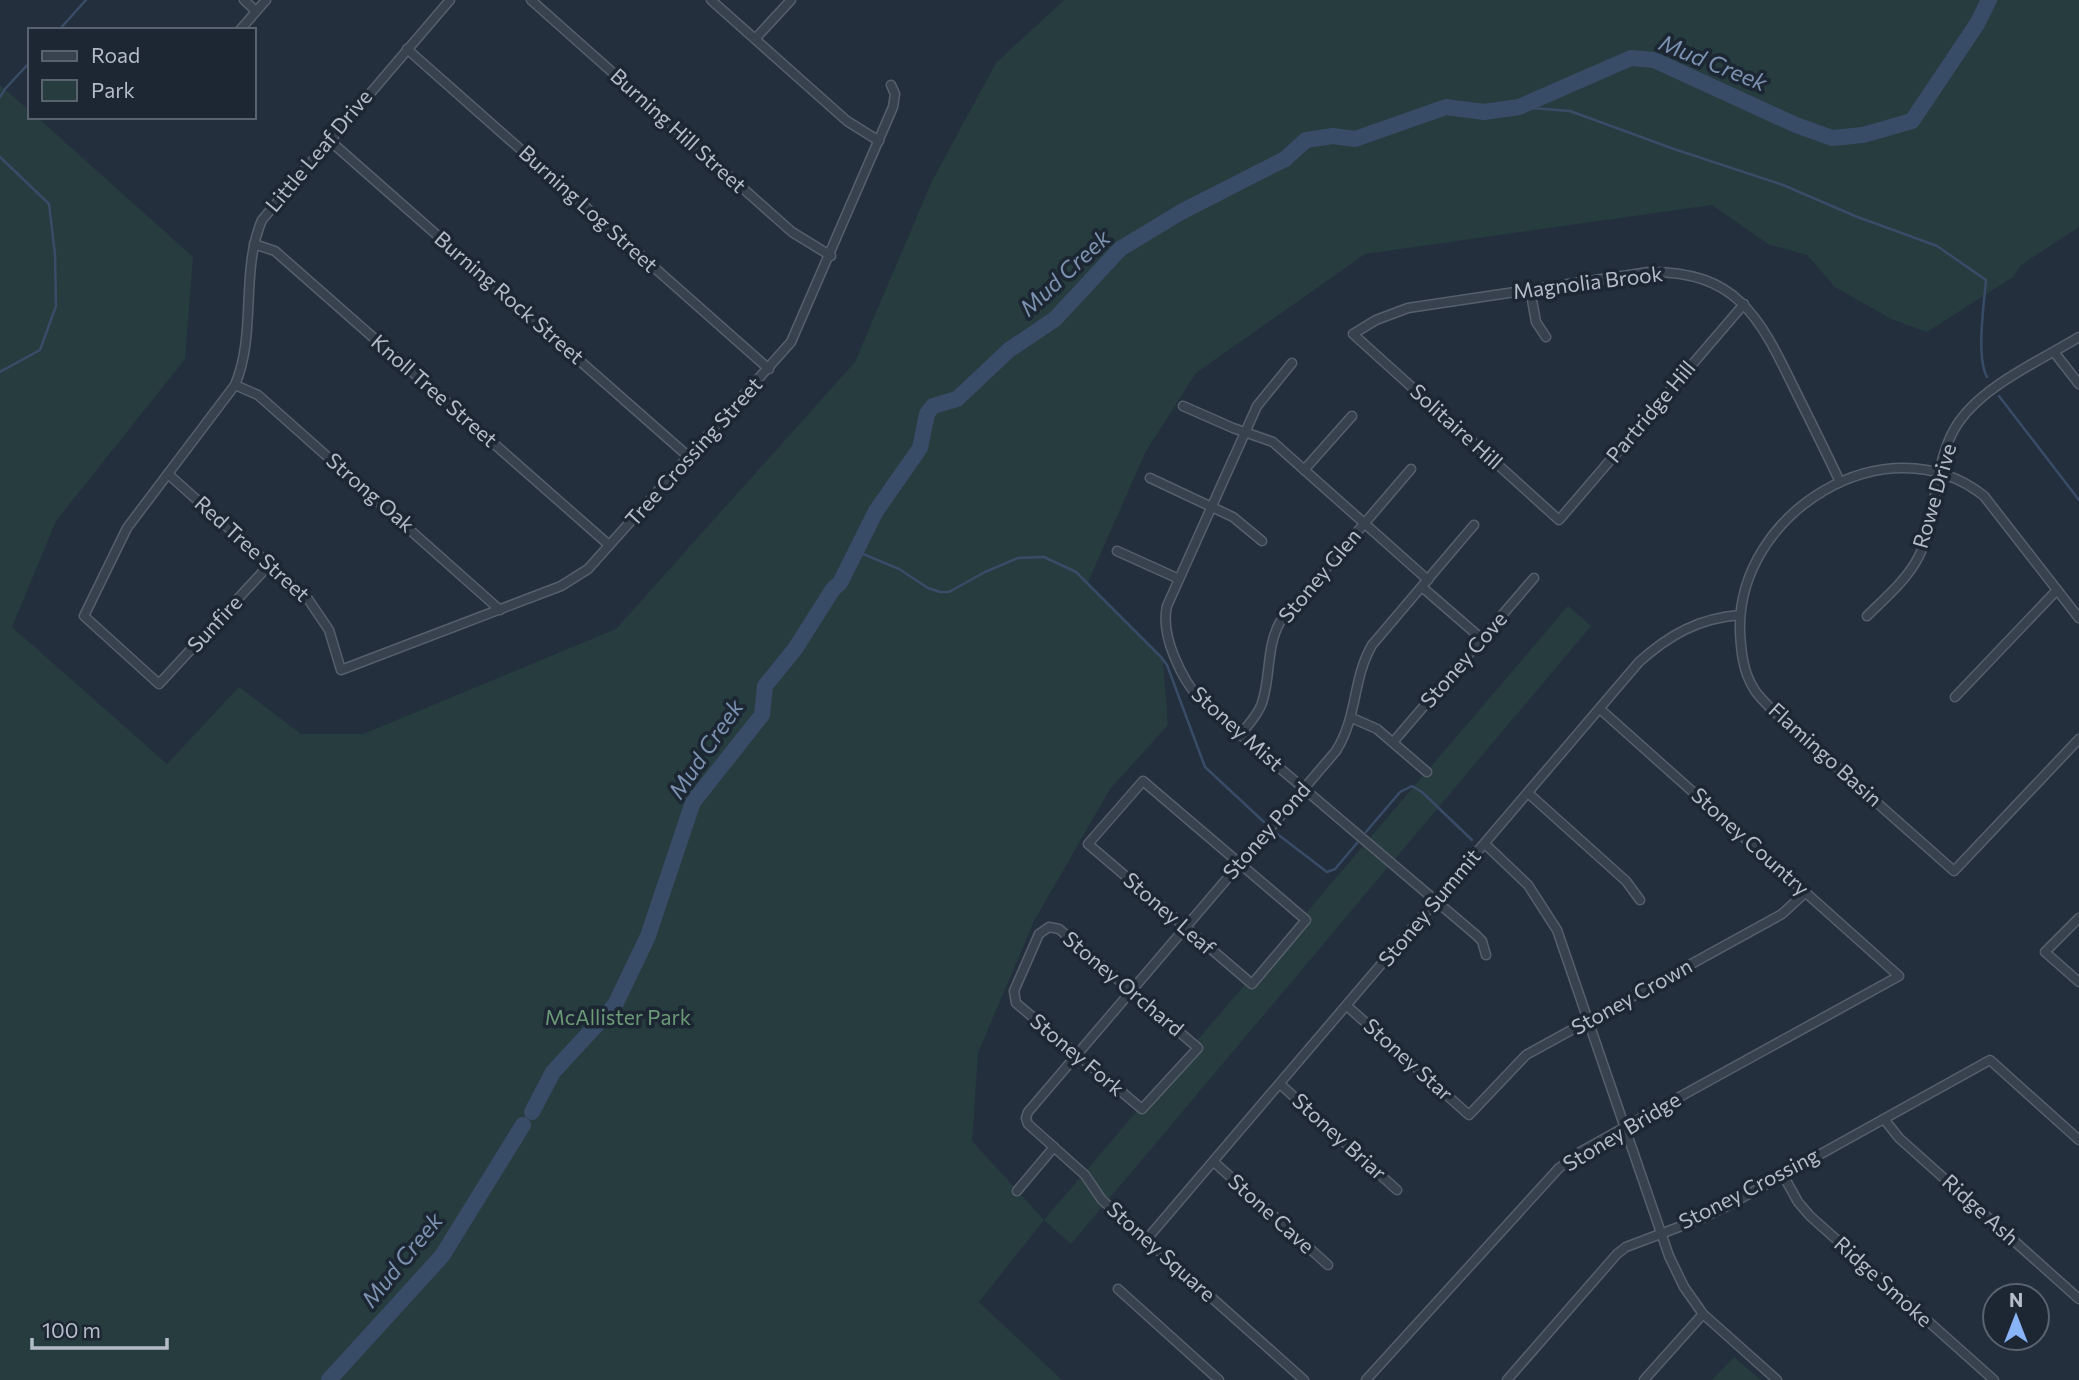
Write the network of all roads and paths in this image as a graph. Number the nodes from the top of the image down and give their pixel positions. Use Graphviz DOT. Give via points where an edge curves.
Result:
graph roads {
  1 [pos="244,0"];
  2 [pos="266,0"];
  3 [pos="450,0"];
  4 [pos="531,0"];
  5 [pos="711,0"];
  6 [pos="790,0"];
  7 [pos="257,11"];
  8 [pos="242,28"];
  9 [pos="755,39"];
  10 [pos="407,49"];
  11 [pos="891,85"];
  12 [pos="329,140"];
  13 [pos="879,141"];
  14 [pos="254,244"];
  15 [pos="831,256"];
  16 [pos="1530,289"];
  17 [pos="1744,304"];
  18 [pos="1353,334"];
  19 [pos="1546,337"];
  20 [pos="2079,337"];
  21 [pos="2054,352"];
  22 [pos="1292,363"];
  23 [pos="769,369"];
  24 [pos="2079,384"];
  25 [pos="235,385"];
  26 [pos="1183,406"];
  27 [pos="1352,416"];
  28 [pos="1245,432"];
  29 [pos="689,457"];
  30 [pos="1411,469"];
  31 [pos="1304,470"];
  32 [pos="168,474"];
  33 [pos="1938,474"];
  34 [pos="1150,478"];
  35 [pos="1840,482"];
  36 [pos="1211,506"];
  37 [pos="1559,520"];
  38 [pos="1364,523"];
  39 [pos="1474,525"];
  40 [pos="1262,541"];
  41 [pos="610,545"];
  42 [pos="1117,551"];
  43 [pos="270,564"];
  44 [pos="1534,578"];
  45 [pos="1179,579"];
  46 [pos="1425,584"];
  47 [pos="2057,590"];
  48 [pos="500,610"];
  49 [pos="1740,614"];
  50 [pos="1867,617"];
  51 [pos="2079,618"];
  52 [pos="1482,639"];
  53 [pos="341,670"];
  54 [pos="159,684"];
  55 [pos="1955,697"];
  56 [pos="1600,709"];
  57 [pos="1352,718"];
  58 [pos="1240,735"];
  59 [pos="2079,739"];
  60 [pos="1394,741"];
  61 [pos="1427,772"];
  62 [pos="1303,788"];
  63 [pos="1528,793"];
  64 [pos="1485,844"];
  65 [pos="1240,863"];
  66 [pos="1806,892"];
  67 [pos="1640,900"];
  68 [pos="1436,901"];
  69 [pos="2079,918"];
  70 [pos="1184,928"];
  71 [pos="1486,956"];
  72 [pos="1899,976"];
  73 [pos="2079,982"];
  74 [pos="1129,990"];
  75 [pos="1013,998"];
  76 [pos="1347,1006"];
  77 [pos="1588,1021"];
  78 [pos="1076,1054"];
  79 [pos="1280,1083"];
  80 [pos="1142,1109"];
  81 [pos="1469,1115"];
  82 [pos="1026,1118"];
  83 [pos="1884,1119"];
  84 [pos="1625,1127"];
  85 [pos="2079,1140"];
  86 [pos="1054,1147"];
  87 [pos="1214,1163"];
  88 [pos="1783,1175"];
  89 [pos="1397,1190"];
  90 [pos="1017,1191"];
  91 [pos="1661,1232"];
  92 [pos="1146,1240"];
  93 [pos="1328,1265"];
  94 [pos="1118,1289"];
  95 [pos="2079,1299"];
  96 [pos="1703,1314"];
  97 [pos="1219,1380"];
  98 [pos="1304,1380"];
  99 [pos="1366,1380"];
  100 [pos="1507,1380"];
  101 [pos="1644,1380"];
  102 [pos="1777,1380"];
  103 [pos="1994,1380"];
  1 -- 7 [label="street"];
  2 -- 7 [label="street"];
  3 -- 10 [label="street, Little Leaf Drive"];
  4 -- 15 [label="street, Burning Hill Street" via="792,232"];
  5 -- 9 [label="street"];
  6 -- 9 [label="street"];
  7 -- 8 [label="street"];
  9 -- 13 [label="street" via="847,121"];
  10 -- 12 [label="street, Little Leaf Drive"];
  10 -- 23 [label="street, Burning Log Street"];
  11 -- 13 [label="street, Tree Crossing Street" via="895,100"];
  12 -- 14 [label="street, Little Leaf Drive" via="266,213"];
  12 -- 29 [label="street, Burning Rock Street"];
  13 -- 15 [label="street, Tree Crossing Street"];
  14 -- 25 [label="street, Little Leaf Drive" via="242,365"];
  14 -- 41 [label="street, Knoll Tree Street" via="275,251"];
  15 -- 23 [label="street, Tree Crossing Street" via="797,332"];
  16 -- 17 [label="street, Magnolia Brook" via="1670,272 1705,280"];
  16 -- 18 [label="street, Magnolia Brook" via="1408,308"];
  16 -- 19 [label="street" via="1536,322"];
  17 -- 35 [label="street, Magnolia Brook" via="1766,332"];
  17 -- 37 [label="street, Partridge Hill"];
  18 -- 37 [label="street, Solitaire Hill"];
  20 -- 21 [label="street, Rowe Drive"];
  21 -- 24 [label="street"];
  21 -- 33 [label="street, Rowe Drive" via="1980,398 1955,428"];
  22 -- 28 [label="street, Stoney Mist" via="1266,392"];
  23 -- 29 [label="street, Tree Crossing Street"];
  25 -- 32 [label="street, Little Leaf Drive"];
  25 -- 48 [label="street, Strong Oak" via="258,395"];
  26 -- 28 [label="street"];
  27 -- 31 [label="street"];
  28 -- 31 [label="street" via="1273,442"];
  28 -- 36 [label="street, Stoney Mist"];
  29 -- 41 [label="street, Tree Crossing Street"];
  30 -- 38 [label="street, Stoney Glen"];
  31 -- 38 [label="street"];
  32 -- 43 [label="street, Red Tree Street"];
  32 -- 54 [label="street, Little Leaf Drive" via="127,528 84,616"];
  33 -- 35 [label="street, Flamingo Basin" via="1892,470"];
  33 -- 47 [label="street, Flamingo Basin" via="1963,481 1984,496"];
  33 -- 50 [label="street, Rowe Drive" via="1919,554 1909,573"];
  34 -- 36 [label="street"];
  35 -- 49 [label="street, Flamingo Basin" via="1800,505 1771,536 1749,579"];
  36 -- 40 [label="street"];
  36 -- 45 [label="street, Stoney Mist"];
  38 -- 46 [label="street"];
  38 -- 58 [label="street, Stoney Glen" via="1275,632 1261,705"];
  39 -- 46 [label="street, Stoney Pond"];
  41 -- 48 [label="street, Tree Crossing Street" via="575,579"];
  42 -- 45 [label="street"];
  43 -- 53 [label="street, Red Tree Street" via="316,608"];
  43 -- 54 [label="street, Sunfire"];
  44 -- 52 [label="street, Stoney Cove"];
  45 -- 58 [label="street, Stoney Mist" via="1165,621 1180,669 1202,702"];
  46 -- 52 [label="street"];
  46 -- 57 [label="street, Stoney Pond" via="1363,660"];
  47 -- 51 [label="street, Flamingo Basin"];
  47 -- 55 [label="street"];
  48 -- 53 [label="street, Tree Crossing Street"];
  49 -- 56 [label="street, Stoney Summit" via="1702,621 1664,641 1639,662"];
  49 -- 59 [label="street, Flamingo Basin" via="1743,661 1757,693 1954,871"];
  52 -- 60 [label="street, Stoney Cove"];
  56 -- 63 [label="street, Stoney Summit"];
  56 -- 66 [label="street, Stoney Country"];
  57 -- 60 [label="street"];
  57 -- 62 [label="street, Stoney Pond" via="1336,751"];
  58 -- 62 [label="street, Stoney Mist"];
  60 -- 61 [label="street"];
  62 -- 65 [label="street, Stoney Pond"];
  62 -- 68 [label="street, Stoney Mist"];
  63 -- 64 [label="street, Stoney Summit"];
  63 -- 67 [label="street" via="1626,881"];
  64 -- 68 [label="street, Stoney Summit"];
  64 -- 77 [label="street" via="1528,885 1548,913"];
  65 -- 70 [label="street, Stoney Pond"];
  65 -- 70 [label="street, Stoney Leaf" via="1306,920 1252,984"];
  65 -- 70 [label="street, Stoney Leaf" via="1143,781 1088,844"];
  66 -- 72 [label="street, Stoney Country"];
  66 -- 77 [label="street, Stoney Crown" via="1782,914"];
  68 -- 71 [label="street, Stoney Mist" via="1482,941"];
  68 -- 76 [label="street, Stoney Summit"];
  69 -- 73 [label="street" via="2045,952"];
  70 -- 74 [label="street, Stoney Pond"];
  72 -- 84 [label="street, Stoney Bridge"];
  74 -- 75 [label="street, Stoney Orchard" via="1059,929 1045,928"];
  74 -- 78 [label="street, Stoney Pond"];
  74 -- 80 [label="street, Stoney Orchard" via="1198,1048"];
  75 -- 78 [label="street, Stoney Fork"];
  76 -- 79 [label="street, Stoney Summit"];
  76 -- 81 [label="street, Stoney Star"];
  77 -- 81 [label="street, Stoney Crown" via="1526,1055"];
  77 -- 84 [label="street"];
  78 -- 80 [label="street, Stoney Fork"];
  78 -- 82 [label="street, Stoney Pond"];
  79 -- 87 [label="street, Stoney Summit"];
  79 -- 89 [label="street, Stoney Briar"];
  82 -- 86 [label="street, Stoney Square"];
  83 -- 85 [label="street, Stoney Crossing" via="1990,1060"];
  83 -- 88 [label="street, Stoney Crossing"];
  83 -- 95 [label="street, Ridge Ash" via="1899,1138"];
  84 -- 91 [label="street"];
  84 -- 99 [label="street, Stoney Bridge" via="1559,1168"];
  86 -- 90 [label="street"];
  86 -- 92 [label="street, Stoney Square"];
  87 -- 92 [label="street, Stoney Summit"];
  87 -- 93 [label="street, Stone Cave"];
  88 -- 91 [label="street, Stoney Crossing" via="1700,1219"];
  88 -- 103 [label="street, Ridge Smoke" via="1810,1216"];
  91 -- 96 [label="street" via="1680,1279"];
  91 -- 100 [label="street, Stoney Crossing" via="1617,1254"];
  92 -- 98 [label="street, Stoney Square"];
  94 -- 97 [label="street"];
  96 -- 101 [label="street"];
  96 -- 102 [label="street"];
}
